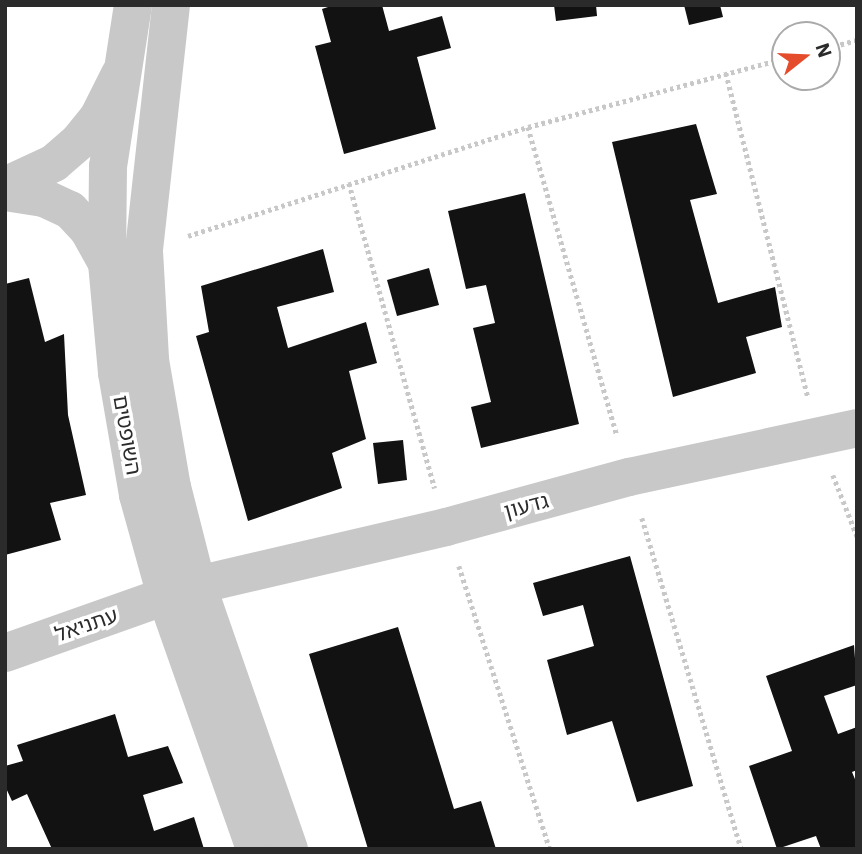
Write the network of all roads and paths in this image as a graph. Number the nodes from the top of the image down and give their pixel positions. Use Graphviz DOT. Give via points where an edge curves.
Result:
graph roads {
  1 [pos="133,5"];
  2 [pos="171,5"];
  3 [pos="771,62"];
  4 [pos="124,66"];
  5 [pos="726,73"];
  6 [pos="5,186"];
  7 [pos="5,192"];
  8 [pos="144,251"];
  9 [pos="107,263"];
  10 [pos="857,428"];
  11 [pos="819,438"];
  12 [pos="857,536"];
  13 [pos="182,591"];
  14 [pos="5,653"];
  15 [pos="255,849"];
  16 [pos="289,849"];
  1 -- 4 [label="street, השופטים"];
  2 -- 8 [label="street, השופטים"];
  3 -- 5 [label="path"];
  4 -- 6 [label="street" via="112,96 80,140 54,163"];
  4 -- 9 [label="street, השופטים" via="108,166"];
  5 -- 8 [label="path" via="528,127"];
  5 -- 11 [label="path"];
  7 -- 9 [label="street" via="44,198 70,210 89,229"];
  8 -- 13 [label="street, השופטים" via="150,360 172,487"];
  9 -- 13 [label="street, השופטים" via="117,373 131,454"];
  10 -- 11 [label="street, גדעון"];
  11 -- 12 [label="path"];
  11 -- 13 [label="street, גדעון" via="629,477"];
  13 -- 14 [label="street, עתניאל"];
  13 -- 15 [label="street, השופטים"];
  13 -- 16 [label="street, השופטים"];
}
